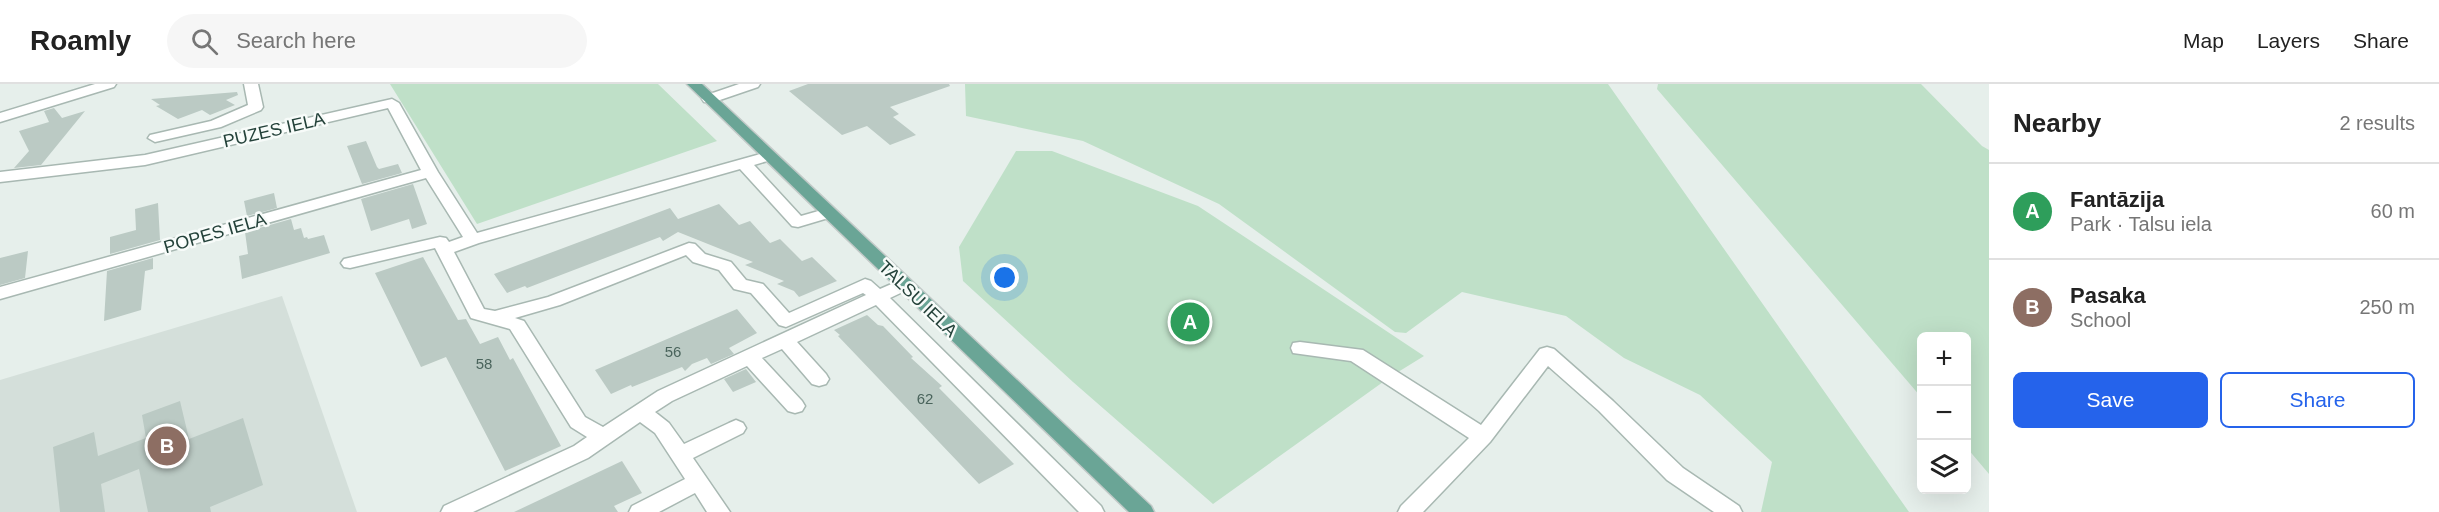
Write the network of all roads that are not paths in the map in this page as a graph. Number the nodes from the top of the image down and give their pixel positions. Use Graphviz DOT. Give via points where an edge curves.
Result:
graph roads {
  1 [pos="109,84"];
  2 [pos="251,84"];
  3 [pos="693,84"];
  4 [pos="753,84"];
  5 [pos="709,99"];
  6 [pos="0,118"];
  7 [pos="155,138"];
  8 [pos="769,156"];
  9 [pos="745,165"];
  10 [pos="430,172"];
  11 [pos="0,177"];
  12 [pos="828,213"];
  13 [pos="474,238"];
  14 [pos="444,250"];
  15 [pos="351,263"];
  16 [pos="903,285"];
  17 [pos="0,293"];
  18 [pos="879,297"];
  19 [pos="495,317"];
  20 [pos="789,332"];
  21 [pos="1300,348"];
  22 [pos="750,357"];
  23 [pos="819,379"];
  24 [pos="795,406"];
  25 [pos="642,413"];
  26 [pos="736,428"];
  27 [pos="1483,437"];
  28 [pos="604,438"];
  29 [pos="680,455"];
  30 [pos="697,482"];
  31 [pos="452,512"];
  32 [pos="640,512"];
  33 [pos="718,512"];
  34 [pos="1093,512"];
  35 [pos="1143,512"];
  36 [pos="1409,512"];
  37 [pos="1731,512"];
  1 -- 6 [label="street"];
  2 -- 7 [label="street" via="256,107 216,124"];
  3 -- 5 [label="main road, TALSU IELA"];
  4 -- 5 [label="street"];
  5 -- 8 [label="main road, TALSU IELA"];
  8 -- 9 [label="street"];
  8 -- 12 [label="main road, TALSU IELA"];
  9 -- 12 [label="street" via="798,222"];
  9 -- 13 [label="street"];
  10 -- 11 [label="street, PUZES IELA" via="392,104 145,160"];
  10 -- 13 [label="street, PUZES IELA"];
  10 -- 17 [label="street, POPES IELA"];
  12 -- 16 [label="main road, TALSU IELA"];
  13 -- 14 [label="street"];
  14 -- 15 [label="street" via="440,242"];
  14 -- 19 [label="street" via="477,314"];
  16 -- 18 [label="street"];
  16 -- 35 [label="main road, TALSU IELA"];
  18 -- 20 [label="street"];
  18 -- 34 [label="street"];
  19 -- 20 [label="street" via="554,301 689,248 699,258 725,266 740,285 757,288"];
  19 -- 28 [label="street" via="517,325 578,422"];
  20 -- 22 [label="street"];
  20 -- 23 [label="street"];
  21 -- 27 [label="street" via="1356,355"];
  22 -- 24 [label="street"];
  22 -- 25 [label="street" via="665,396"];
  25 -- 28 [label="street"];
  25 -- 29 [label="street" via="662,428"];
  26 -- 29 [label="street"];
  27 -- 36 [label="street"];
  27 -- 37 [label="street" via="1547,354 1675,474"];
  28 -- 31 [label="street"];
  29 -- 30 [label="street"];
  30 -- 32 [label="street"];
  30 -- 33 [label="street"];
}
